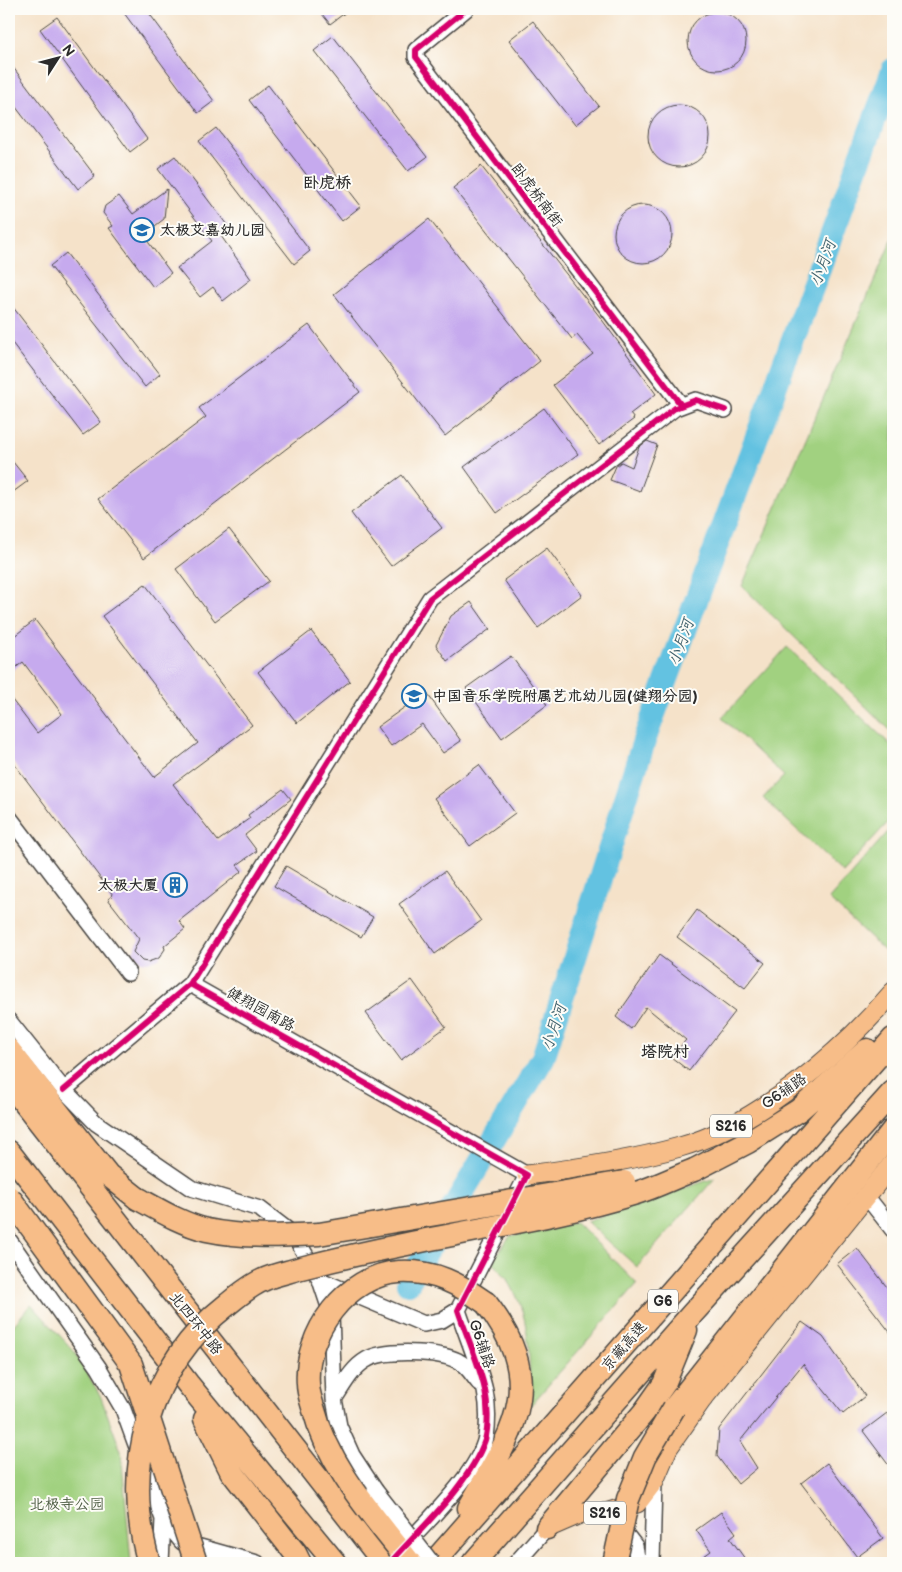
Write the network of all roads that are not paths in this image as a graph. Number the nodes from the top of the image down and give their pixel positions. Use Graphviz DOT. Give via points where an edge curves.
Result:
graph roads {
  1 [pos="466,9"];
  2 [pos="681,405"];
  3 [pos="725,410"];
  4 [pos="9,816"];
  5 [pos="128,973"];
  6 [pos="190,984"];
  7 [pos="893,992"];
  8 [pos="9,1021"];
  9 [pos="893,1026"];
  10 [pos="893,1038"];
  11 [pos="9,1050"];
  12 [pos="9,1083"];
  13 [pos="64,1090"];
  14 [pos="893,1092"];
  15 [pos="893,1130"];
  16 [pos="9,1152"];
  17 [pos="893,1163"];
  18 [pos="694,1170"];
  19 [pos="526,1174"];
  20 [pos="9,1197"];
  21 [pos="867,1197"];
  22 [pos="893,1230"];
  23 [pos="9,1240"];
  24 [pos="320,1280"];
  25 [pos="458,1310"];
  26 [pos="692,1314"];
  27 [pos="188,1384"];
  28 [pos="485,1390"];
  29 [pos="334,1398"];
  30 [pos="654,1481"];
  31 [pos="606,1513"];
  32 [pos="163,1519"];
  33 [pos="547,1528"];
  34 [pos="437,1559"];
  35 [pos="149,1563"];
  36 [pos="161,1563"];
  37 [pos="196,1563"];
  38 [pos="251,1563"];
  39 [pos="300,1563"];
  40 [pos="335,1563"];
  41 [pos="384,1563"];
  42 [pos="390,1563"];
  43 [pos="410,1563"];
  44 [pos="473,1563"];
  45 [pos="516,1563"];
  46 [pos="614,1563"];
  47 [pos="638,1563"];
  48 [pos="652,1563"];
  1 -- 2 [label="street, 卧虎桥南街" via="416,50 416,57"];
  2 -- 3 [label="street" via="696,400"];
  2 -- 6 [label="street" via="430,598"];
  4 -- 5 [label="street"];
  6 -- 13 [label="street"];
  6 -- 19 [label="street, 健翔园南路"];
  7 -- 19 [label="main road, G6辅路 / S216" via="855,1033 802,1079 735,1124 681,1147"];
  8 -- 13 [label="street"];
  9 -- 18 [label="highway" via="799,1110"];
  10 -- 34 [label="highway, 京藏高速 / G6"];
  11 -- 18 [label="highway, bridge" via="108,1175 137,1198 171,1217 207,1230 278,1237 320,1234"];
  12 -- 41 [label="highway, 北四环中路"];
  13 -- 24 [label="street" via="96,1122 191,1188 260,1209 294,1235"];
  14 -- 26 [label="highway, 京藏高速 / G6"];
  15 -- 46 [label="highway, bridge" via="674,1408 645,1458 628,1498"];
  16 -- 27 [label="highway"];
  17 -- 21 [label="main road, S216"];
  18 -- 35 [label="highway, bridge" via="637,1193 571,1210 317,1264 263,1280 239,1295 189,1341 169,1371 154,1404 142,1443 137,1502"];
  19 -- 25 [label="street, G6辅路"];
  20 -- 37 [label="highway, bridge" via="131,1364"];
  21 -- 22 [label="street"];
  21 -- 30 [label="main road, S216" via="701,1401 668,1448"];
  23 -- 32 [label="street" via="99,1368 123,1409"];
  24 -- 25 [label="street" via="424,1324 442,1320"];
  24 -- 29 [label="street" via="331,1313"];
  25 -- 28 [label="street, G6辅路"];
  26 -- 33 [label="highway" via="664,1384"];
  26 -- 44 [label="highway, 京藏高速 / G6"];
  27 -- 39 [label="highway" via="231,1471 296,1553"];
  27 -- 40 [label="highway"];
  28 -- 29 [label="street" via="458,1361 443,1356 398,1352 382,1353 366,1360 350,1375"];
  28 -- 42 [label="street, G6辅路" via="486,1438 478,1457"];
  29 -- 34 [label="street, bridge" via="339,1426 352,1455 375,1490"];
  30 -- 31 [label="main road, S216" via="637,1503"];
  30 -- 48 [label="street"];
  31 -- 33 [label="main road, S216" via="584,1512"];
  31 -- 47 [label="street" via="635,1546"];
  32 -- 36 [label="street"];
  32 -- 38 [label="street" via="182,1542"];
  33 -- 45 [label="street"];
  34 -- 43 [label="highway, bridge" via="509,1433 519,1407 520,1378 516,1350 504,1325 486,1303 459,1284 431,1275 398,1272 367,1281 340,1300 319,1328 309,1357 308,1385 326,1446 339,1470"];
}
